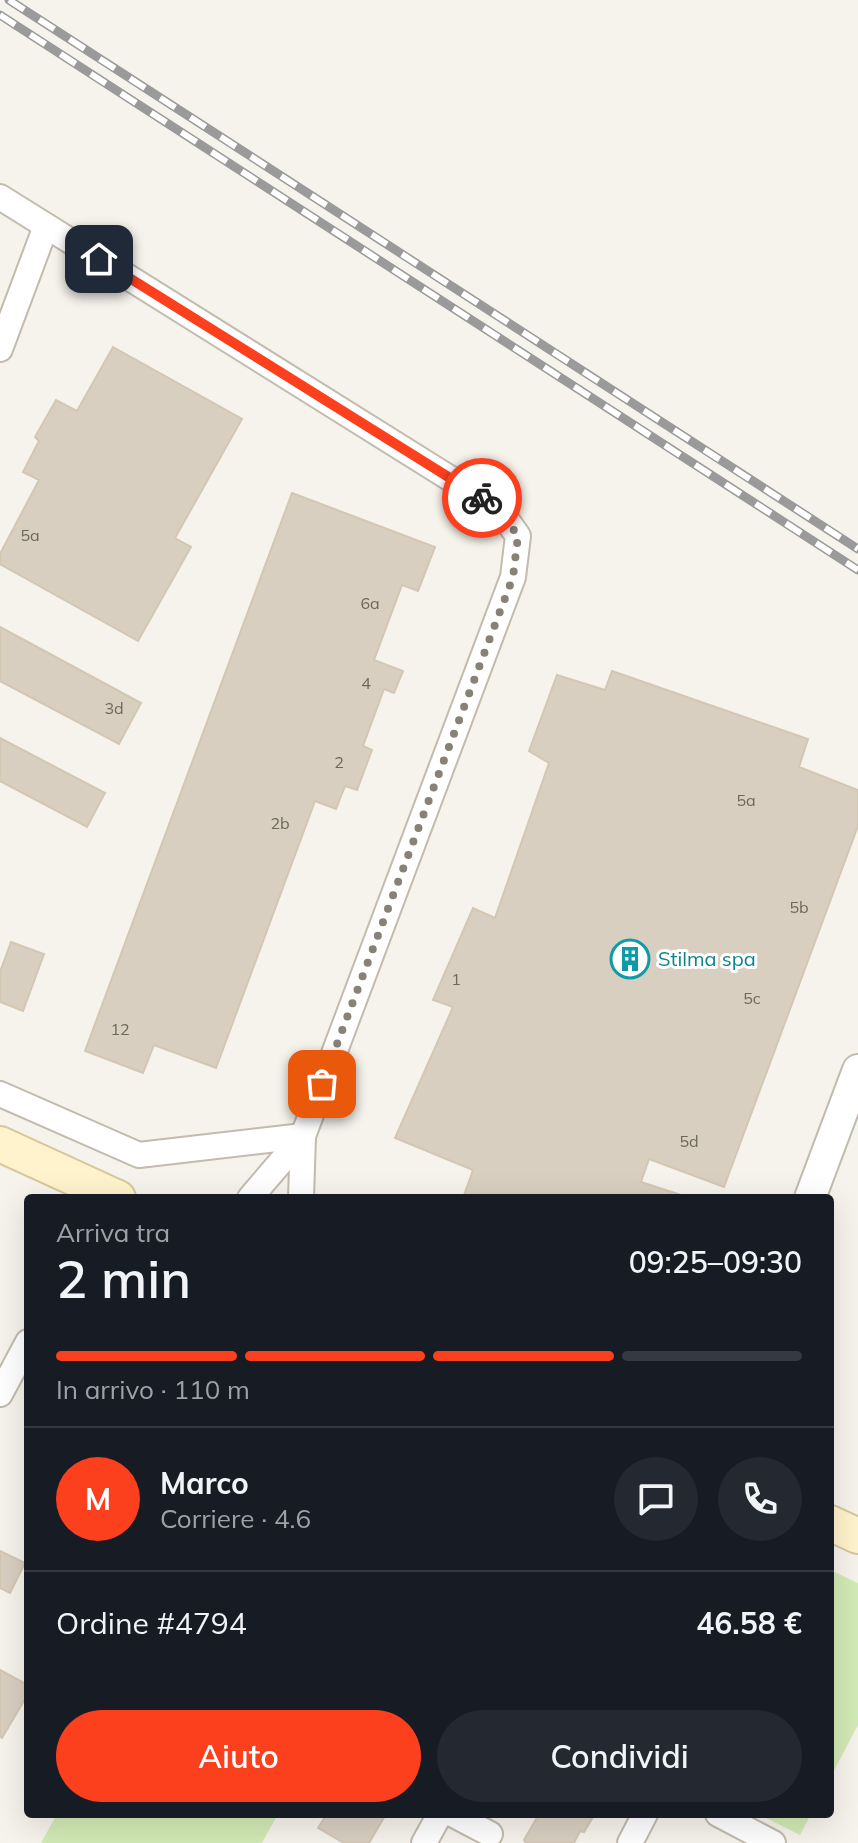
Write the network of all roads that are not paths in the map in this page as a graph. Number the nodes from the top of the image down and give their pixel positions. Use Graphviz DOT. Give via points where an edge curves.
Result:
graph roads {
  1 [pos="0,197"];
  2 [pos="46,226"];
  3 [pos="0,349"];
  4 [pos="858,1070"];
  5 [pos="0,1094"];
  6 [pos="303,1136"];
  7 [pos="0,1144"];
  8 [pos="102,1194"];
  9 [pos="253,1194"];
  10 [pos="301,1194"];
  11 [pos="812,1194"];
  12 [pos="24,1349"];
  13 [pos="0,1394"];
  14 [pos="438,1818"];
  15 [pos="460,1818"];
  16 [pos="643,1818"];
  17 [pos="726,1818"];
  18 [pos="490,1834"];
  19 [pos="424,1843"];
  20 [pos="630,1843"];
  21 [pos="773,1843"];
  1 -- 2 [label="street"];
  2 -- 3 [label="street"];
  2 -- 6 [label="street" via="499,509 518,536 513,577"];
  4 -- 11 [label="street"];
  5 -- 6 [label="street" via="139,1155"];
  6 -- 9 [label="street"];
  6 -- 10 [label="street"];
  7 -- 8 [label="main road"];
  12 -- 13 [label="street"];
  14 -- 19 [label="street"];
  15 -- 18 [label="street"];
  16 -- 20 [label="street"];
  17 -- 21 [label="street"];
}
